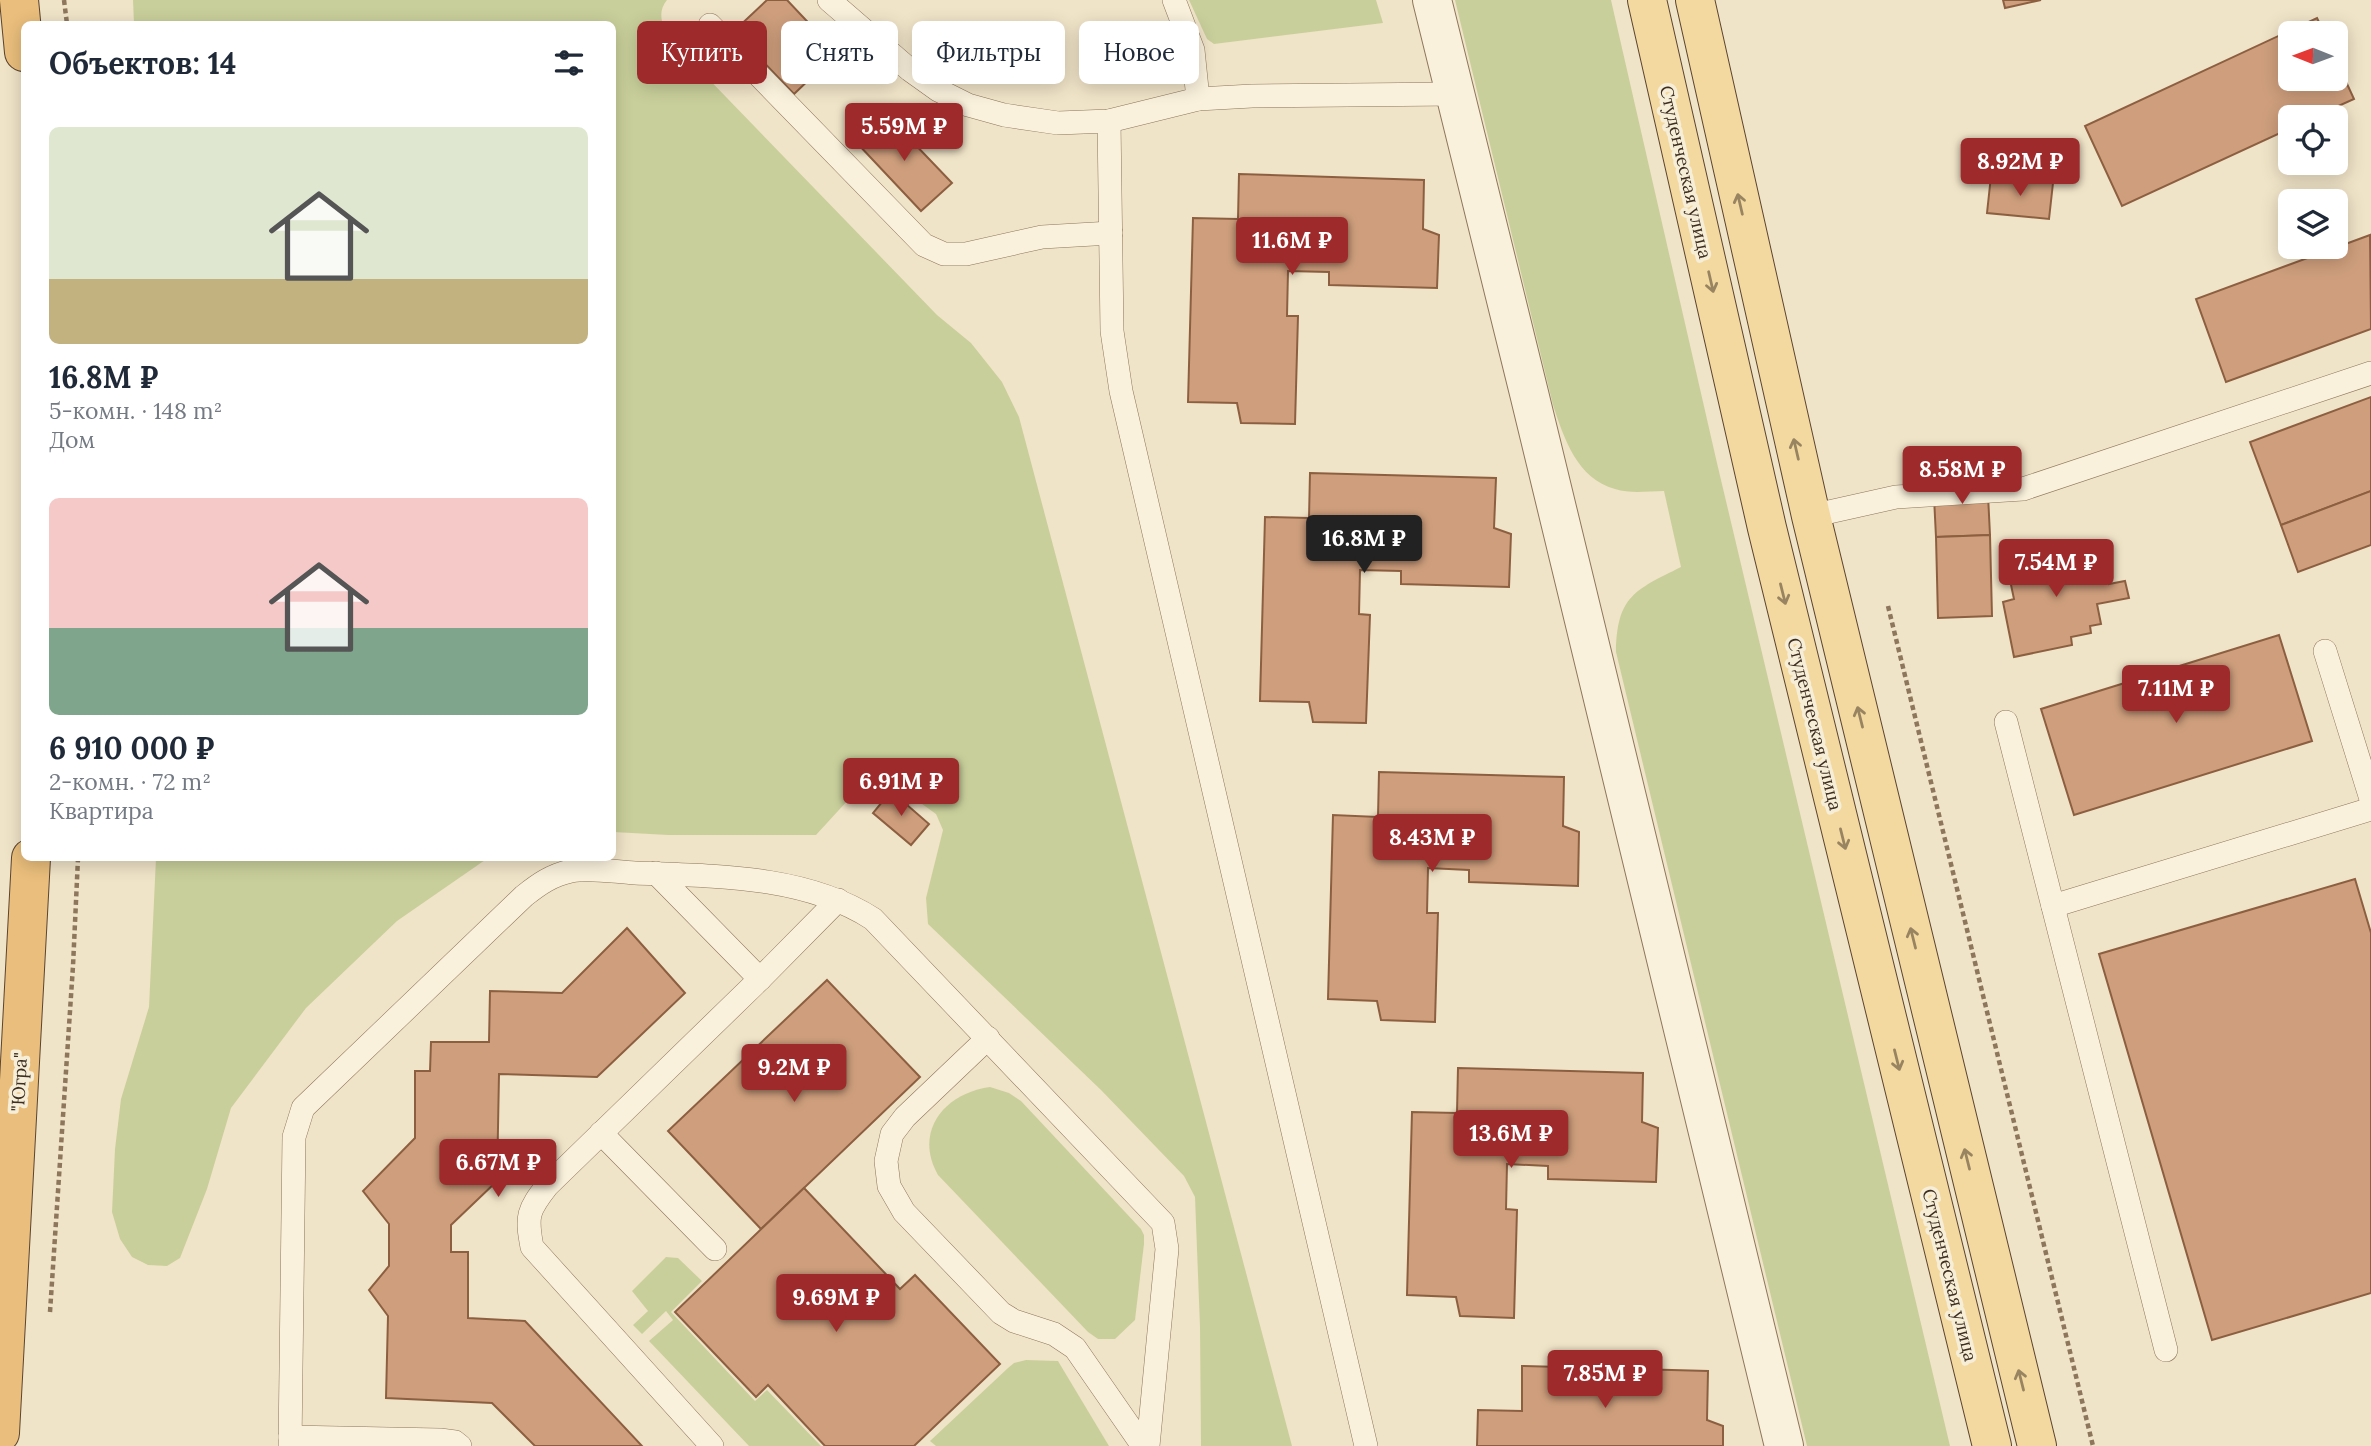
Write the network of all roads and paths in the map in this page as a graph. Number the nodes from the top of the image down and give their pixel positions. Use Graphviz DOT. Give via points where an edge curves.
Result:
graph roads {
  1 [pos="19,0"];
  2 [pos="64,0"];
  3 [pos="829,0"];
  4 [pos="1174,0"];
  5 [pos="1432,0"];
  6 [pos="1647,0"];
  7 [pos="1695,0"];
  8 [pos="21,21"];
  9 [pos="67,21"];
  10 [pos="767,83"];
  11 [pos="1453,93"];
  12 [pos="1198,99"];
  13 [pos="1110,121"];
  14 [pos="1111,233"];
  15 [pos="2371,373"];
  16 [pos="1811,516"];
  17 [pos="1767,528"];
  18 [pos="1888,606"];
  19 [pos="2325,651"];
  20 [pos="2006,722"];
  21 [pos="2371,799"];
  22 [pos="2371,809"];
  23 [pos="31,861"];
  24 [pos="78,861"];
  25 [pos="656,873"];
  26 [pos="838,900"];
  27 [pos="2053,906"];
  28 [pos="760,979"];
  29 [pos="988,1038"];
  30 [pos="601,1133"];
  31 [pos="715,1249"];
  32 [pos="49,1322"];
  33 [pos="2166,1350"];
  34 [pos="0,1433"];
  35 [pos="290,1441"];
  36 [pos="460,1446"];
  37 [pos="712,1446"];
  38 [pos="1146,1446"];
  39 [pos="1366,1446"];
  40 [pos="1784,1446"];
  41 [pos="1992,1446"];
  42 [pos="2037,1446"];
  43 [pos="2093,1446"];
  1 -- 8 [label="highway"];
  2 -- 9 [label="path"];
  3 -- 13 [label="lane" via="910,71 968,105 1058,123"];
  4 -- 12 [label="lane" via="1193,50"];
  5 -- 11 [label="street"];
  6 -- 17 [label="main road, Студенческая улица, one-way"];
  16 -- 7 [label="main road, one-way"];
  10 -- 14 [label="lane" via="924,246 944,254 966,254 1042,237"];
  11 -- 12 [label="lane"];
  11 -- 40 [label="street" via="1530,393"];
  12 -- 13 [label="lane"];
  13 -- 14 [label="lane"];
  14 -- 39 [label="lane" via="1112,331 1121,391"];
  15 -- 16 [label="lane" via="2023,489 1896,497"];
  16 -- 17 [label="main road"];
  42 -- 16 [label="main road, one-way"];
  17 -- 41 [label="main road, Студенческая улица, one-way"];
  18 -- 43 [label="path"];
  19 -- 21 [label="lane"];
  20 -- 27 [label="lane"];
  22 -- 27 [label="lane"];
  23 -- 34 [label="highway, \"Югра\""];
  24 -- 32 [label="path"];
  25 -- 26 [label="lane" via="765,881"];
  25 -- 28 [label="lane"];
  25 -- 35 [label="lane" via="573,870 547,878 303,1108 293,1137"];
  26 -- 28 [label="lane"];
  26 -- 29 [label="lane" via="873,919"];
  27 -- 33 [label="lane"];
  28 -- 30 [label="lane"];
  29 -- 38 [label="lane" via="1163,1223 1167,1249"];
  29 -- 38 [label="lane" via="892,1134 886,1161 889,1186 904,1212 1001,1313 1054,1334 1075,1348"];
  30 -- 31 [label="lane"];
  30 -- 37 [label="lane" via="532,1204 527,1221 532,1247"];
  35 -- 36 [label="lane" via="440,1440"];
}
